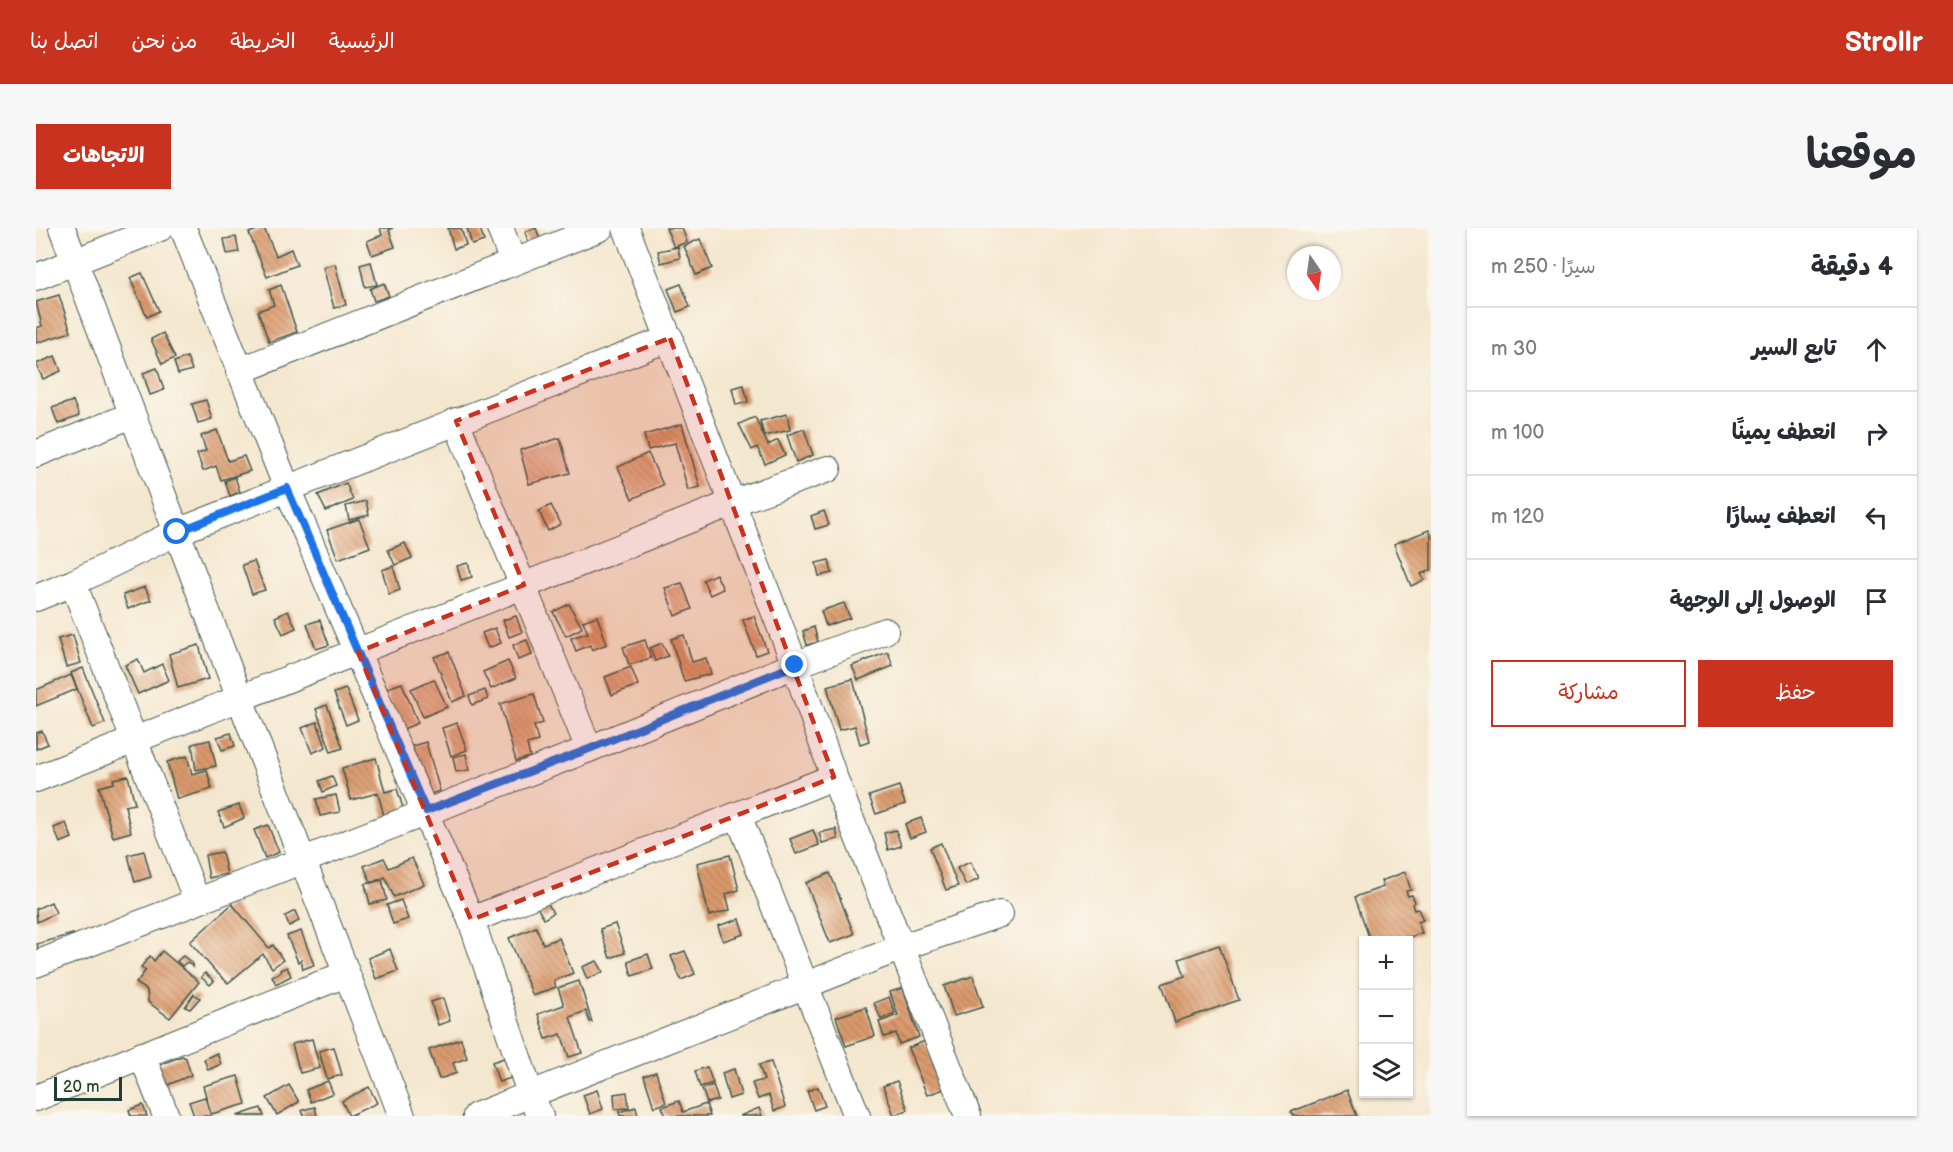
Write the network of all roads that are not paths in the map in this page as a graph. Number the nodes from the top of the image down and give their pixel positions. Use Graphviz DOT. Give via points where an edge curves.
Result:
graph roads {
  1 [pos="62,228"];
  2 [pos="160,228"];
  3 [pos="183,228"];
  4 [pos="500,228"];
  5 [pos="600,228"];
  6 [pos="626,228"];
  7 [pos="76,261"];
  8 [pos="513,262"];
  9 [pos="36,277"];
  10 [pos="670,338"];
  11 [pos="239,371"];
  12 [pos="132,415"];
  13 [pos="456,421"];
  14 [pos="36,454"];
  15 [pos="828,469"];
  16 [pos="287,488"];
  17 [pos="732,503"];
  18 [pos="177,532"];
  19 [pos="73,583"];
  20 [pos="524,585"];
  21 [pos="36,598"];
  22 [pos="885,632"];
  23 [pos="358,652"];
  24 [pos="795,665"];
  25 [pos="240,699"];
  26 [pos="135,740"];
  27 [pos="589,749"];
  28 [pos="834,777"];
  29 [pos="36,779"];
  30 [pos="426,811"];
  31 [pos="738,815"];
  32 [pos="303,861"];
  33 [pos="198,902"];
  34 [pos="1000,914"];
  35 [pos="471,920"];
  36 [pos="902,947"];
  37 [pos="36,964"];
  38 [pos="346,974"];
  39 [pos="804,986"];
  40 [pos="142,1055"];
  41 [pos="36,1098"];
  42 [pos="535,1105"];
  43 [pos="166,1116"];
  44 [pos="402,1116"];
  45 [pos="476,1116"];
  46 [pos="857,1116"];
  47 [pos="968,1116"];
  1 -- 7 [label="street"];
  2 -- 7 [label="street"];
  3 -- 11 [label="street"];
  4 -- 8 [label="street"];
  5 -- 8 [label="street"];
  6 -- 10 [label="street"];
  7 -- 9 [label="street"];
  7 -- 12 [label="street"];
  8 -- 11 [label="street"];
  10 -- 13 [label="street"];
  10 -- 17 [label="street"];
  11 -- 16 [label="street"];
  12 -- 14 [label="street"];
  12 -- 18 [label="street"];
  13 -- 16 [label="street"];
  13 -- 20 [label="street"];
  15 -- 17 [label="street"];
  16 -- 18 [label="street"];
  16 -- 23 [label="street"];
  17 -- 20 [label="street"];
  17 -- 24 [label="street"];
  18 -- 19 [label="street"];
  18 -- 25 [label="street"];
  19 -- 21 [label="street"];
  19 -- 26 [label="street"];
  20 -- 23 [label="street"];
  20 -- 27 [label="street"];
  22 -- 24 [label="street"];
  23 -- 25 [label="street"];
  23 -- 30 [label="street"];
  24 -- 27 [label="street"];
  24 -- 28 [label="street"];
  25 -- 26 [label="street"];
  25 -- 32 [label="street"];
  26 -- 29 [label="street"];
  26 -- 33 [label="street"];
  27 -- 30 [label="street"];
  28 -- 31 [label="street"];
  28 -- 36 [label="street"];
  30 -- 32 [label="street"];
  30 -- 35 [label="street"];
  31 -- 35 [label="street"];
  31 -- 39 [label="street"];
  32 -- 33 [label="street"];
  32 -- 38 [label="street"];
  33 -- 37 [label="street"];
  34 -- 36 [label="street"];
  35 -- 42 [label="street"];
  36 -- 39 [label="street"];
  36 -- 47 [label="street"];
  38 -- 40 [label="street"];
  38 -- 44 [label="street"];
  39 -- 42 [label="street"];
  39 -- 46 [label="street"];
  40 -- 41 [label="street"];
  40 -- 43 [label="street"];
  42 -- 45 [label="street"];
}
